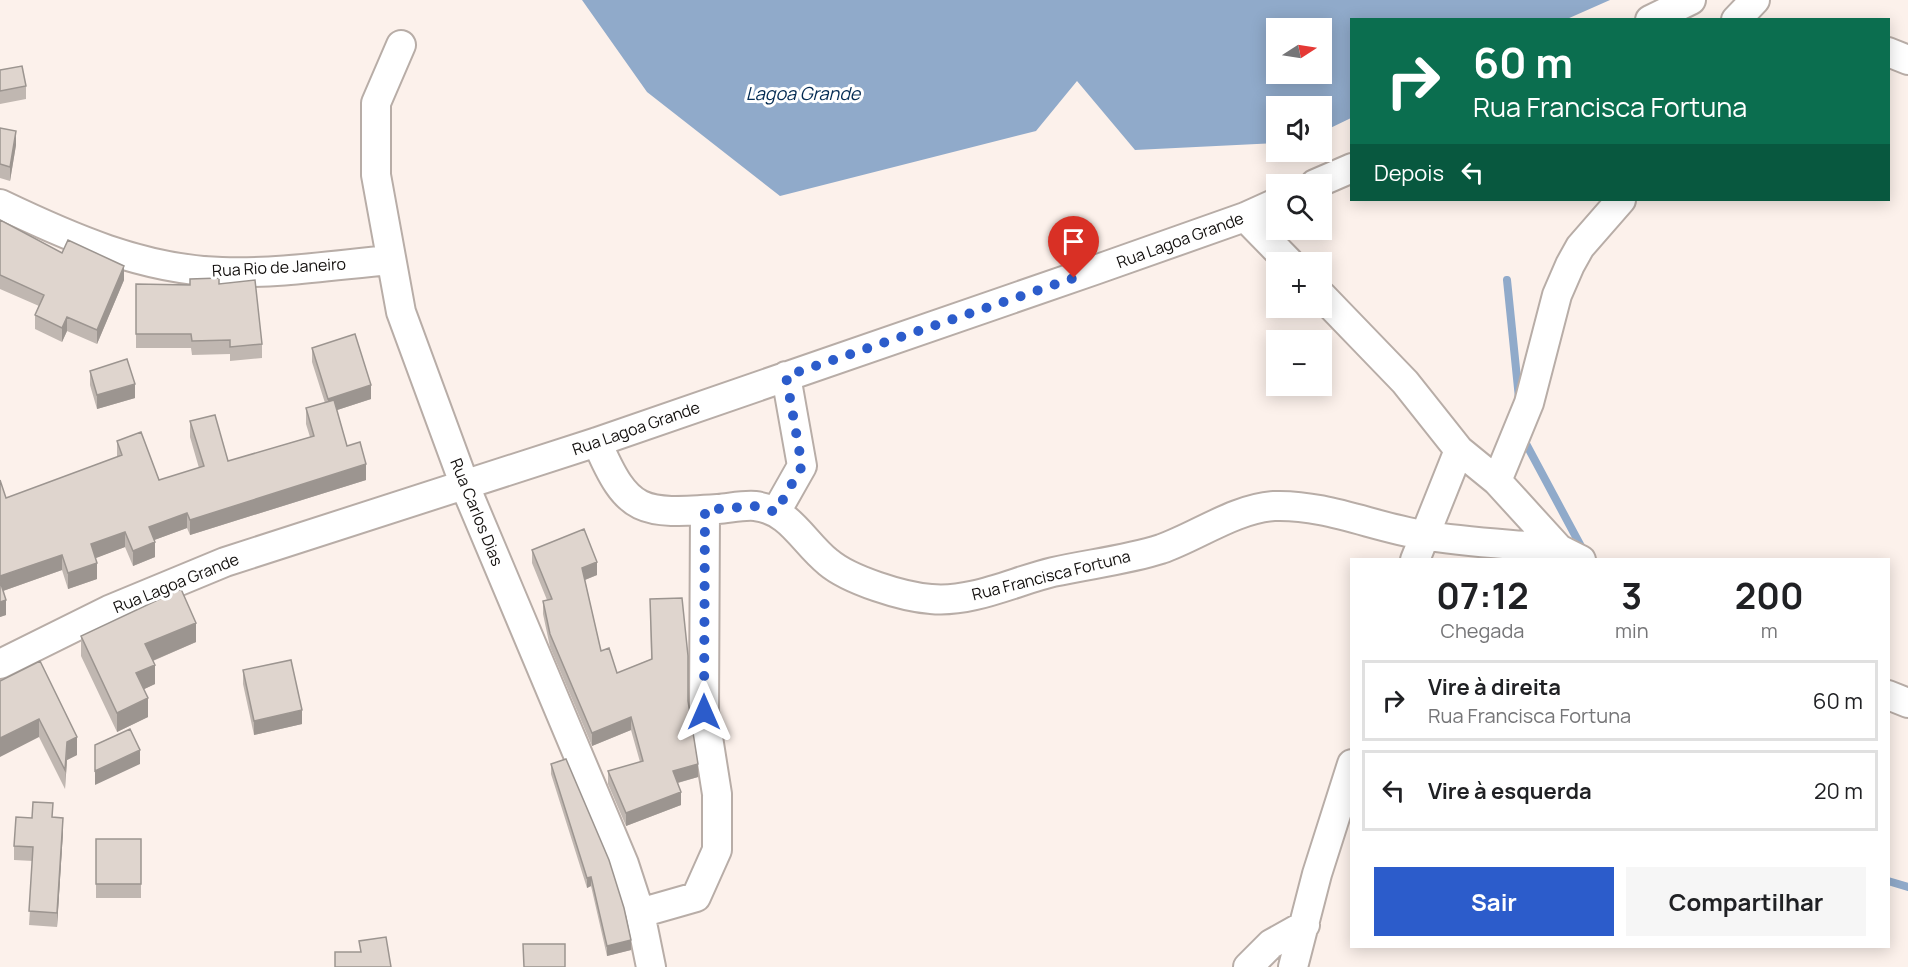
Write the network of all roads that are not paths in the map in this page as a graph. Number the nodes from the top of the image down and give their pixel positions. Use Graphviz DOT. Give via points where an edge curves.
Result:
graph roads {
  1 [pos="1691,0"];
  2 [pos="1755,0"];
  3 [pos="1654,18"];
  4 [pos="1738,18"];
  5 [pos="401,45"];
  6 [pos="1890,53"];
  7 [pos="1908,60"];
  8 [pos="1350,169"];
  9 [pos="1332,177"];
  10 [pos="1620,201"];
  11 [pos="0,204"];
  12 [pos="1266,208"];
  13 [pos="1245,217"];
  14 [pos="1279,252"];
  15 [pos="390,260"];
  16 [pos="1332,306"];
  17 [pos="786,376"];
  18 [pos="597,442"];
  19 [pos="1459,450"];
  20 [pos="1497,481"];
  21 [pos="465,486"];
  22 [pos="705,510"];
  23 [pos="776,512"];
  24 [pos="1419,547"];
  25 [pos="1570,554"];
  26 [pos="0,664"];
  27 [pos="1890,696"];
  28 [pos="1908,703"];
  29 [pos="1350,770"];
  30 [pos="640,913"];
  31 [pos="1305,925"];
  32 [pos="651,967"];
  33 [pos="1248,967"];
  34 [pos="1293,967"];
  1 -- 3 [label="street"];
  2 -- 4 [label="street"];
  5 -- 15 [label="street, Rua Carlos Dias" via="376,103 376,175"];
  6 -- 7 [label="street"];
  8 -- 9 [label="street"];
  10 -- 20 [label="street" via="1580,247 1570,265 1557,295 1529,403"];
  11 -- 15 [label="street, Rua Rio de Janeiro" via="117,254 167,266 222,272"];
  12 -- 13 [label="street, Rua Lagoa Grande"];
  13 -- 14 [label="street"];
  13 -- 17 [label="street, Rua Lagoa Grande"];
  15 -- 21 [label="street, Rua Carlos Dias" via="401,312"];
  16 -- 19 [label="street" via="1406,382"];
  17 -- 18 [label="street, Rua Lagoa Grande"];
  17 -- 23 [label="street" via="802,466"];
  18 -- 21 [label="street, Rua Lagoa Grande"];
  18 -- 22 [label="street" via="611,474 638,506 661,511"];
  19 -- 20 [label="street"];
  19 -- 24 [label="street"];
  20 -- 25 [label="street"];
  21 -- 26 [label="street, Rua Lagoa Grande" via="225,562 109,610"];
  21 -- 30 [label="street, Rua Carlos Dias" via="620,853"];
  22 -- 23 [label="street" via="754,506"];
  22 -- 30 [label="street" via="704,712 717,794 717,850 696,897"];
  23 -- 24 [label="street, Rua Francisca Fortuna" via="842,572 930,599 977,593 1159,549 1248,511 1270,507 1312,509"];
  24 -- 25 [label="street, Rua Francisca Fortuna"];
  27 -- 28 [label="street"];
  29 -- 31 [label="street"];
  30 -- 32 [label="street, Rua Carlos Dias"];
  31 -- 33 [label="street" via="1271,944"];
  31 -- 34 [label="street"];
}
